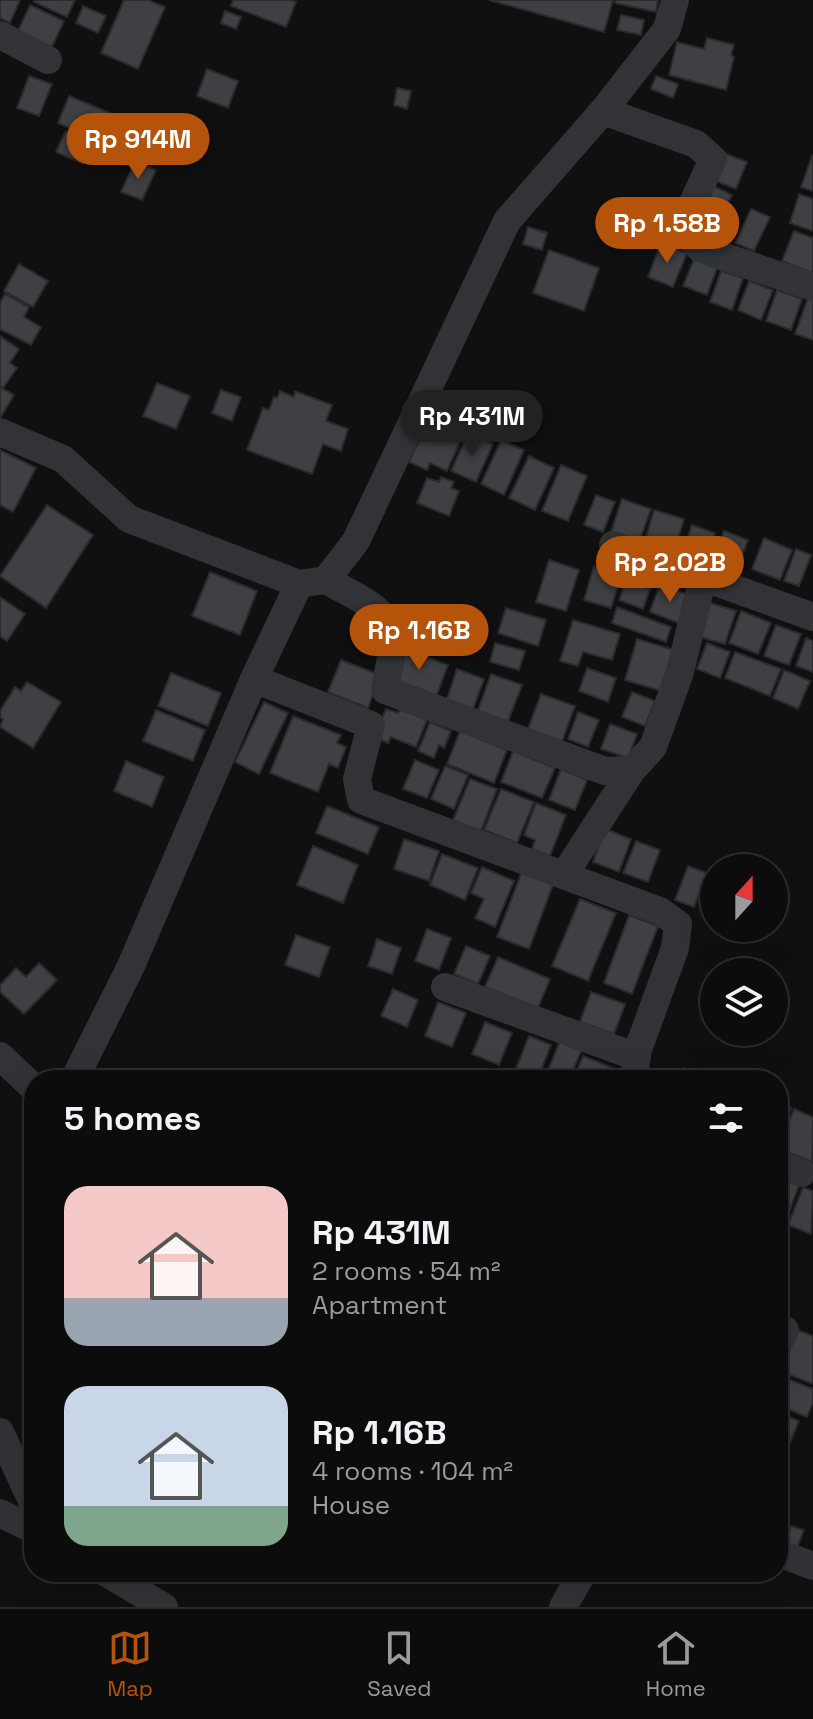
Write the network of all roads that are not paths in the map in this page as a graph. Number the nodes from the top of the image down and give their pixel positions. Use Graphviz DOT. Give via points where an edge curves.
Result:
graph roads {
  1 [pos="675,0"];
  2 [pos="0,35"];
  3 [pos="48,60"];
  4 [pos="603,111"];
  5 [pos="813,287"];
  6 [pos="0,432"];
  7 [pos="613,545"];
  8 [pos="703,577"];
  9 [pos="312,582"];
  10 [pos="813,617"];
  11 [pos="254,679"];
  12 [pos="385,690"];
  13 [pos="371,725"];
  14 [pos="632,770"];
  15 [pos="564,875"];
  16 [pos="445,987"];
  17 [pos="0,1056"];
  18 [pos="636,1069"];
  19 [pos="79,1070"];
  20 [pos="24,1079"];
  21 [pos="0,1432"];
  22 [pos="24,1484"];
  23 [pos="0,1513"];
  24 [pos="24,1525"];
  25 [pos="788,1557"];
  26 [pos="813,1566"];
  27 [pos="122,1582"];
  28 [pos="577,1582"];
  29 [pos="164,1607"];
  30 [pos="563,1607"];
  1 -- 4 [label="street" via="667,29"];
  2 -- 3 [label="street"];
  4 -- 5 [label="street" via="696,144 713,159 691,207 687,235 701,249"];
  4 -- 9 [label="street" via="507,221 356,541"];
  6 -- 9 [label="street" via="63,459 129,519"];
  7 -- 8 [label="street"];
  8 -- 10 [label="street"];
  8 -- 14 [label="street" via="680,672 653,747"];
  9 -- 11 [label="street"];
  9 -- 12 [label="street" via="379,612 389,625"];
  11 -- 13 [label="street"];
  11 -- 19 [label="street" via="131,966"];
  12 -- 13 [label="street"];
  12 -- 14 [label="street" via="605,771"];
  13 -- 15 [label="street" via="357,779 361,800"];
  14 -- 15 [label="street"];
  15 -- 18 [label="street" via="660,911 678,924"];
  16 -- 18 [label="street"];
  17 -- 20 [label="street"];
  21 -- 22 [label="street"];
  23 -- 24 [label="street"];
  25 -- 26 [label="street"];
  27 -- 29 [label="street"];
  28 -- 30 [label="street"];
}
